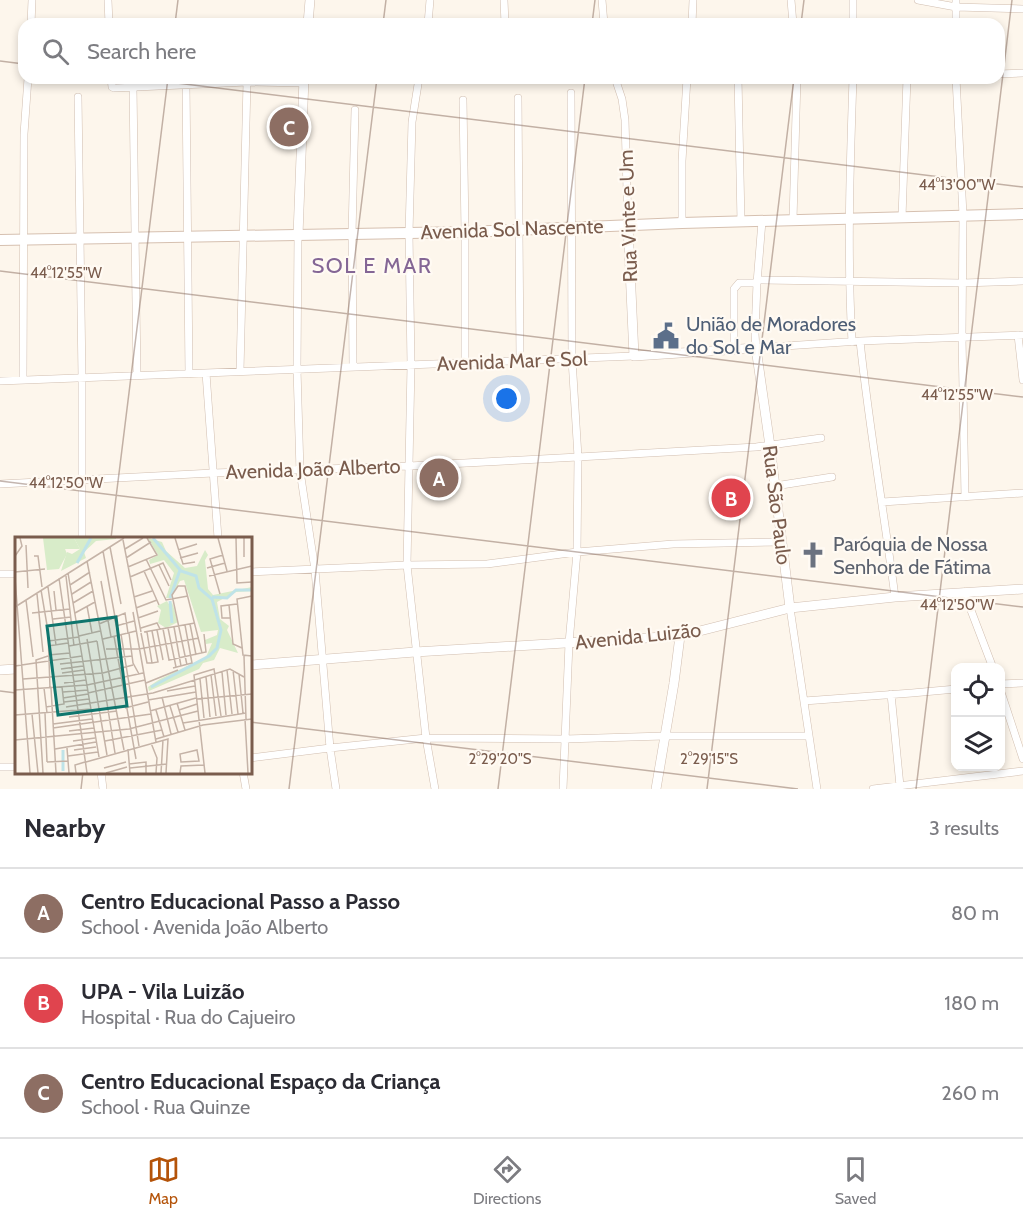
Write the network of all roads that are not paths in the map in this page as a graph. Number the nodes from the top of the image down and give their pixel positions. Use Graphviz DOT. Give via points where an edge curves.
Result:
graph roads {
  1 [pos="32,0"];
  2 [pos="108,0"];
  3 [pos="310,0"];
  4 [pos="430,0"];
  5 [pos="504,0"];
  6 [pos="602,0"];
  7 [pos="693,0"];
  8 [pos="791,0"];
  9 [pos="853,0"];
  10 [pos="918,0"];
  11 [pos="956,3"];
  12 [pos="1023,9"];
  13 [pos="31,18"];
  14 [pos="109,18"];
  15 [pos="308,18"];
  16 [pos="428,18"];
  17 [pos="505,18"];
  18 [pos="604,18"];
  19 [pos="692,18"];
  20 [pos="792,18"];
  21 [pos="853,18"];
  22 [pos="1023,73"];
  23 [pos="1005,74"];
  24 [pos="28,84"];
  25 [pos="112,84"];
  26 [pos="186,84"];
  27 [pos="247,84"];
  28 [pos="304,84"];
  29 [pos="418,84"];
  30 [pos="617,84"];
  31 [pos="687,84"];
  32 [pos="738,84"];
  33 [pos="797,84"];
  34 [pos="853,84"];
  35 [pos="907,84"];
  36 [pos="956,84"];
  37 [pos="133,87"];
  38 [pos="571,93"];
  39 [pos="78,97"];
  40 [pos="518,99"];
  41 [pos="463,100"];
  42 [pos="356,110"];
  43 [pos="1023,214"];
  44 [pos="963,215"];
  45 [pos="902,217"];
  46 [pos="849,218"];
  47 [pos="794,220"];
  48 [pos="762,221"];
  49 [pos="741,222"];
  50 [pos="682,223"];
  51 [pos="628,225"];
  52 [pos="573,228"];
  53 [pos="518,230"];
  54 [pos="465,232"];
  55 [pos="409,233"];
  56 [pos="352,234"];
  57 [pos="298,235"];
  58 [pos="243,236"];
  59 [pos="187,237"];
  60 [pos="134,238"];
  61 [pos="80,239"];
  62 [pos="0,240"];
  63 [pos="23,240"];
  64 [pos="1023,281"];
  65 [pos="757,282"];
  66 [pos="849,283"];
  67 [pos="962,283"];
  68 [pos="1020,335"];
  69 [pos="962,337"];
  70 [pos="856,341"];
  71 [pos="756,348"];
  72 [pos="734,350"];
  73 [pos="634,356"];
  74 [pos="572,359"];
  75 [pos="520,361"];
  76 [pos="465,363"];
  77 [pos="411,365"];
  78 [pos="353,367"];
  79 [pos="297,369"];
  80 [pos="240,371"];
  81 [pos="206,373"];
  82 [pos="189,374"];
  83 [pos="137,376"];
  84 [pos="82,378"];
  85 [pos="23,380"];
  86 [pos="1023,380"];
  87 [pos="0,381"];
  88 [pos="821,438"];
  89 [pos="770,446"];
  90 [pos="578,457"];
  91 [pos="409,466"];
  92 [pos="300,471"];
  93 [pos="213,472"];
  94 [pos="832,477"];
  95 [pos="83,480"];
  96 [pos="0,484"];
  97 [pos="775,486"];
  98 [pos="1023,493"];
  99 [pos="965,497"];
  100 [pos="882,502"];
  101 [pos="82,537"];
  102 [pos="218,537"];
  103 [pos="782,542"];
  104 [pos="577,552"];
  105 [pos="407,565"];
  106 [pos="315,570"];
  107 [pos="252,572"];
  108 [pos="1023,589"];
  109 [pos="964,592"];
  110 [pos="895,597"];
  111 [pos="790,608"];
  112 [pos="680,636"];
  113 [pos="569,643"];
  114 [pos="415,652"];
  115 [pos="323,659"];
  116 [pos="991,663"];
  117 [pos="252,664"];
  118 [pos="15,669"];
  119 [pos="0,670"];
  120 [pos="1023,683"];
  121 [pos="1005,684"];
  122 [pos="951,689"];
  123 [pos="891,694"];
  124 [pos="804,701"];
  125 [pos="1005,704"];
  126 [pos="664,736"];
  127 [pos="808,736"];
  128 [pos="426,738"];
  129 [pos="565,739"];
  130 [pos="330,748"];
  131 [pos="252,758"];
  132 [pos="1023,759"];
  133 [pos="15,766"];
  134 [pos="0,767"];
  135 [pos="1023,771"];
  136 [pos="101,774"];
  137 [pos="243,774"];
  138 [pos="900,786"];
  139 [pos="928,786"];
  140 [pos="103,789"];
  141 [pos="246,789"];
  142 [pos="336,789"];
  143 [pos="435,789"];
  144 [pos="563,789"];
  145 [pos="656,789"];
  146 [pos="817,789"];
  147 [pos="873,789"];
  1 -- 13 [label="street"];
  2 -- 14 [label="street"];
  3 -- 15 [label="street"];
  4 -- 16 [label="street"];
  5 -- 17 [label="street"];
  6 -- 18 [label="street"];
  7 -- 19 [label="street"];
  8 -- 20 [label="street"];
  9 -- 21 [label="street"];
  10 -- 11 [label="street"];
  11 -- 12 [label="street"];
  22 -- 23 [label="street"];
  24 -- 63 [label="street"];
  25 -- 37 [label="street" via="114,88"];
  26 -- 37 [label="street"];
  26 -- 59 [label="street"];
  27 -- 58 [label="street"];
  28 -- 57 [label="street"];
  29 -- 55 [label="street" via="412,122"];
  30 -- 51 [label="street, Rua Vinte e Um" via="625,120"];
  31 -- 50 [label="street"];
  32 -- 49 [label="street"];
  33 -- 47 [label="street"];
  34 -- 46 [label="street"];
  35 -- 45 [label="street"];
  36 -- 44 [label="street"];
  37 -- 60 [label="street"];
  38 -- 52 [label="street"];
  39 -- 61 [label="street"];
  40 -- 53 [label="street"];
  41 -- 54 [label="street"];
  42 -- 56 [label="street"];
  43 -- 44 [label="main road, Avenida Sol Nascente"];
  44 -- 45 [label="main road, Avenida Sol Nascente"];
  44 -- 67 [label="street"];
  45 -- 46 [label="main road, Avenida Sol Nascente"];
  46 -- 47 [label="main road, Avenida Sol Nascente"];
  46 -- 66 [label="street"];
  47 -- 48 [label="main road, Avenida Sol Nascente"];
  48 -- 49 [label="main road, Avenida Sol Nascente"];
  48 -- 65 [label="street, Rua São Paulo"];
  49 -- 50 [label="main road, Avenida Sol Nascente"];
  50 -- 51 [label="main road, Avenida Sol Nascente"];
  51 -- 52 [label="main road, Avenida Sol Nascente"];
  51 -- 73 [label="street, Rua Vinte e Um"];
  52 -- 53 [label="main road, Avenida Sol Nascente"];
  52 -- 74 [label="street"];
  53 -- 54 [label="main road, Avenida Sol Nascente"];
  53 -- 75 [label="street"];
  54 -- 55 [label="main road, Avenida Sol Nascente"];
  54 -- 76 [label="street"];
  55 -- 56 [label="main road, Avenida Sol Nascente"];
  55 -- 77 [label="street"];
  56 -- 57 [label="main road, Avenida Sol Nascente"];
  56 -- 78 [label="street"];
  57 -- 58 [label="main road, Avenida Sol Nascente"];
  57 -- 79 [label="street"];
  58 -- 59 [label="main road, Avenida Sol Nascente"];
  58 -- 80 [label="street"];
  59 -- 60 [label="main road, Avenida Sol Nascente"];
  59 -- 82 [label="street"];
  60 -- 61 [label="main road, Avenida Sol Nascente"];
  60 -- 83 [label="street"];
  61 -- 63 [label="main road, Avenida Sol Nascente"];
  61 -- 84 [label="street"];
  62 -- 63 [label="main road, Avenida Sol Nascente"];
  63 -- 85 [label="street"];
  64 -- 67 [label="street"];
  65 -- 66 [label="street"];
  65 -- 71 [label="street, Rua São Paulo"];
  65 -- 72 [label="street" via="739,283 734,289"];
  66 -- 67 [label="street"];
  66 -- 70 [label="street"];
  67 -- 69 [label="street"];
  68 -- 69 [label="street, Avenida Mar e Sol"];
  68 -- 86 [label="street"];
  69 -- 70 [label="street, Avenida Mar e Sol"];
  69 -- 99 [label="street"];
  70 -- 71 [label="street, Avenida Mar e Sol"];
  70 -- 100 [label="street"];
  71 -- 72 [label="street, Avenida Mar e Sol"];
  71 -- 89 [label="street, Rua São Paulo"];
  72 -- 73 [label="street, Avenida Mar e Sol"];
  73 -- 74 [label="street, Avenida Mar e Sol"];
  74 -- 75 [label="street, Avenida Mar e Sol"];
  74 -- 90 [label="street"];
  75 -- 76 [label="street, Avenida Mar e Sol"];
  76 -- 77 [label="street, Avenida Mar e Sol"];
  77 -- 78 [label="street, Avenida Mar e Sol"];
  77 -- 91 [label="street"];
  78 -- 79 [label="street, Avenida Mar e Sol"];
  79 -- 80 [label="street, Avenida Mar e Sol"];
  79 -- 92 [label="street"];
  80 -- 81 [label="street, Avenida Mar e Sol"];
  81 -- 82 [label="street, Avenida Mar e Sol"];
  81 -- 93 [label="street"];
  82 -- 83 [label="street, Avenida Mar e Sol"];
  83 -- 84 [label="street, Avenida Mar e Sol"];
  84 -- 85 [label="street, Avenida Mar e Sol"];
  84 -- 95 [label="street"];
  85 -- 87 [label="street, Avenida Mar e Sol"];
  88 -- 89 [label="street, Avenida João Alberto"];
  89 -- 90 [label="street, Avenida João Alberto"];
  89 -- 97 [label="street, Rua São Paulo"];
  90 -- 91 [label="street, Avenida João Alberto"];
  90 -- 104 [label="street"];
  91 -- 92 [label="street, Avenida João Alberto"];
  91 -- 105 [label="street"];
  92 -- 93 [label="street, Avenida João Alberto"];
  92 -- 106 [label="street"];
  93 -- 95 [label="street, Avenida João Alberto"];
  93 -- 102 [label="street"];
  94 -- 97 [label="street"];
  95 -- 96 [label="street, Avenida João Alberto"];
  95 -- 101 [label="street"];
  97 -- 103 [label="street, Rua São Paulo"];
  98 -- 99 [label="street"];
  99 -- 100 [label="street"];
  100 -- 110 [label="street"];
  103 -- 104 [label="street" via="673,544"];
  103 -- 111 [label="street, Rua São Paulo"];
  104 -- 105 [label="street" via="487,564"];
  104 -- 113 [label="street"];
  105 -- 106 [label="street"];
  105 -- 114 [label="street"];
  106 -- 107 [label="street"];
  106 -- 115 [label="street"];
  108 -- 109 [label="street, Avenida Luizão"];
  109 -- 110 [label="street, Avenida Luizão"];
  109 -- 116 [label="street"];
  110 -- 111 [label="street, Avenida Luizão"];
  111 -- 112 [label="street, Avenida Luizão"];
  111 -- 124 [label="street, Rua São Paulo"];
  112 -- 113 [label="street, Avenida Luizão"];
  112 -- 126 [label="street"];
  113 -- 114 [label="street, Avenida Luizão"];
  113 -- 129 [label="street"];
  114 -- 115 [label="street, Avenida Luizão"];
  114 -- 128 [label="street"];
  115 -- 117 [label="street, Avenida Luizão"];
  115 -- 130 [label="street"];
  118 -- 119 [label="street"];
  120 -- 121 [label="street"];
  122 -- 123 [label="street"];
  123 -- 124 [label="street"];
  123 -- 138 [label="street"];
  124 -- 127 [label="street, Rua São Paulo"];
  125 -- 132 [label="street"];
  126 -- 127 [label="street"];
  126 -- 129 [label="street"];
  126 -- 145 [label="street"];
  127 -- 146 [label="street, Rua São Paulo"];
  128 -- 129 [label="street"];
  128 -- 130 [label="street"];
  128 -- 143 [label="street"];
  129 -- 144 [label="street"];
  130 -- 131 [label="street"];
  130 -- 142 [label="street"];
  133 -- 134 [label="street"];
  135 -- 139 [label="street"];
  136 -- 140 [label="street"];
  137 -- 141 [label="street"];
  138 -- 139 [label="street"];
  138 -- 147 [label="street"];
}
